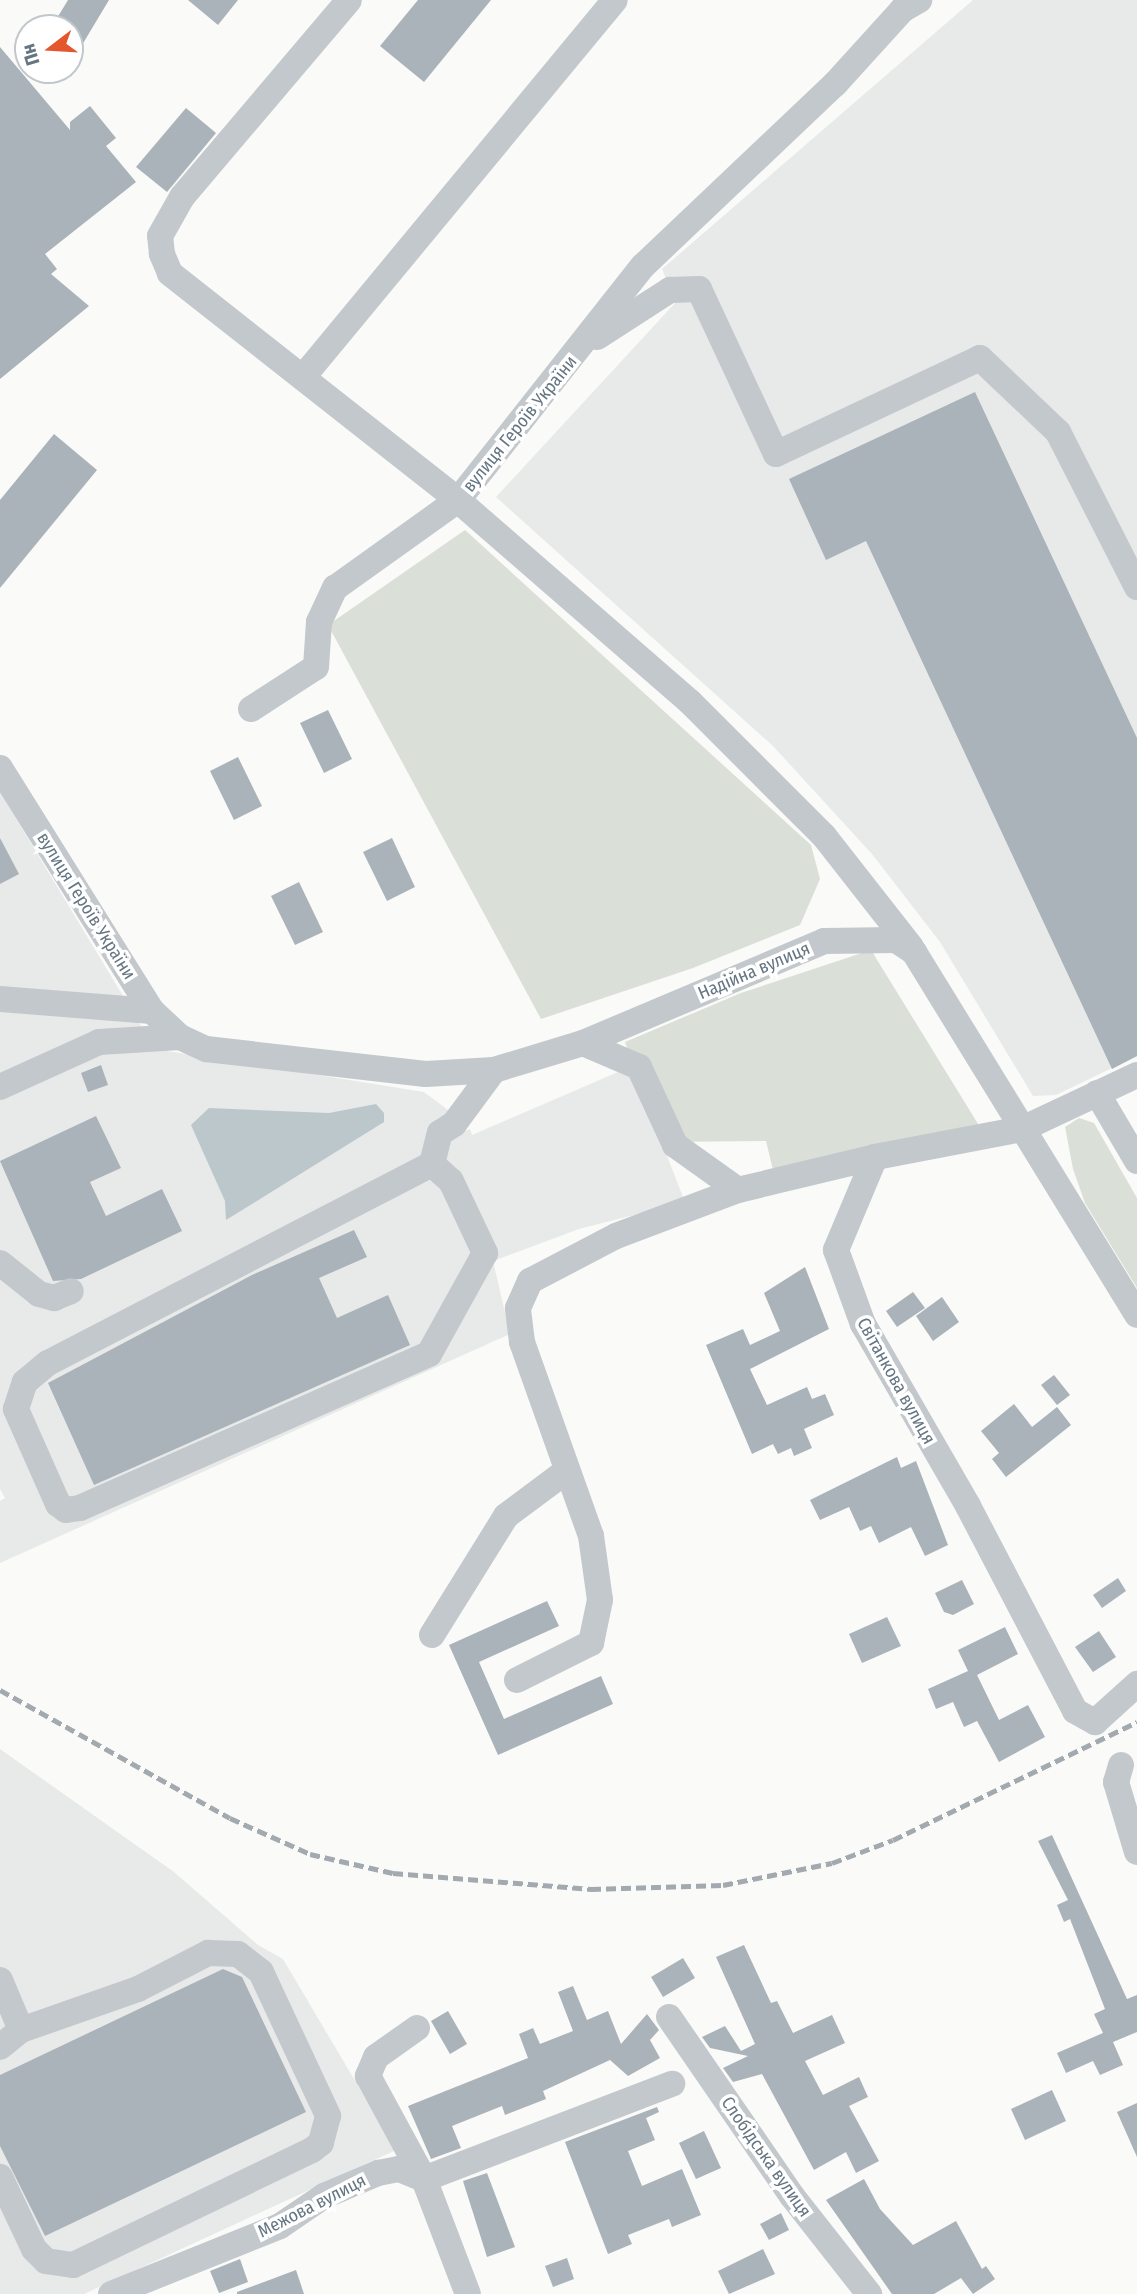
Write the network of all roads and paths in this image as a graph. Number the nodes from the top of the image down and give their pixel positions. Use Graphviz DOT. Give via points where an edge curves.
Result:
graph roads {
  1 [pos="349,0"];
  2 [pos="615,0"];
  3 [pos="907,3"];
  4 [pos="583,346"];
  5 [pos="303,377"];
  6 [pos="458,500"];
  7 [pos="1137,587"];
  8 [pos="251,709"];
  9 [pos="0,768"];
  10 [pos="914,952"];
  11 [pos="0,999"];
  12 [pos="152,1011"];
  13 [pos="180,1037"];
  14 [pos="583,1043"];
  15 [pos="494,1069"];
  16 [pos="1137,1075"];
  17 [pos="0,1087"];
  18 [pos="1097,1093"];
  19 [pos="1022,1129"];
  20 [pos="875,1157"];
  21 [pos="1137,1161"];
  22 [pos="432,1164"];
  23 [pos="738,1190"];
  24 [pos="0,1264"];
  25 [pos="71,1292"];
  26 [pos="1137,1315"];
  27 [pos="565,1472"];
  28 [pos="432,1635"];
  29 [pos="517,1680"];
  30 [pos="1137,1684"];
  31 [pos="1121,1765"];
  32 [pos="1137,1852"];
  33 [pos="0,1980"];
  34 [pos="669,2017"];
  35 [pos="417,2028"];
  36 [pos="21,2030"];
  37 [pos="0,2047"];
  38 [pos="672,2084"];
  39 [pos="0,2176"];
  40 [pos="424,2179"];
  41 [pos="150,2286"];
  42 [pos="111,2294"];
  43 [pos="468,2294"];
  44 [pos="869,2294"];
  1 -- 5 [label="street" via="182,197 160,236 170,272"];
  2 -- 5 [label="street"];
  3 -- 4 [label="street, вулиця Героїв України" via="835,84 643,266"];
  4 -- 6 [label="street, вулиця Героїв України"];
  4 -- 7 [label="street" via="670,290 699,289 776,454 980,358 1058,432"];
  5 -- 6 [label="street"];
  6 -- 8 [label="street" via="335,588 319,622 316,667"];
  6 -- 10 [label="street, вулиця Героїв України" via="690,702 824,836"];
  9 -- 12 [label="street, вулиця Героїв України"];
  10 -- 14 [label="street, Надійна вулиця" via="896,940 873,937 824,941"];
  10 -- 19 [label="street"];
  11 -- 12 [label="street"];
  12 -- 13 [label="street, вулиця Героїв України"];
  13 -- 15 [label="street, Надійна вулиця" via="206,1049 353,1068 426,1074"];
  13 -- 17 [label="street" via="99,1042"];
  14 -- 15 [label="street, Надійна вулиця"];
  14 -- 23 [label="street" via="639,1067 675,1145"];
  15 -- 22 [label="street" via="454,1124 440,1133"];
  16 -- 18 [label="street"];
  18 -- 19 [label="street"];
  18 -- 21 [label="street"];
  19 -- 20 [label="street"];
  19 -- 26 [label="street"];
  20 -- 23 [label="street"];
  20 -- 30 [label="street, Світанкова вулиця" via="836,1250 848,1288 1063,1694 1089,1724"];
  22 -- 22 [label="street" via="48,1363 25,1382 16,1409 58,1504 66,1510 80,1508 429,1354 485,1253 452,1181"];
  23 -- 27 [label="street" via="566,1258 543,1270 522,1293 522,1342"];
  24 -- 25 [label="street" via="39,1294 54,1298"];
  27 -- 28 [label="street" via="506,1516"];
  27 -- 29 [label="street" via="598,1569 600,1600 591,1643"];
  31 -- 32 [label="street" via="1116,1782"];
  33 -- 36 [label="street"];
  34 -- 44 [label="street, Слобідська вулиця" via="792,2196"];
  35 -- 40 [label="street" via="376,2057 369,2076"];
  36 -- 37 [label="street"];
  36 -- 39 [label="street" via="138,1989 208,1953 238,1954 261,1972 328,2116 327,2131 312,2150 73,2265 46,2261 34,2249"];
  38 -- 40 [label="street"];
  40 -- 41 [label="street, Межова вулиця" via="399,2169 378,2173 324,2196 280,2226"];
  40 -- 43 [label="street"];
  41 -- 42 [label="street, Межова вулиця"];
}
